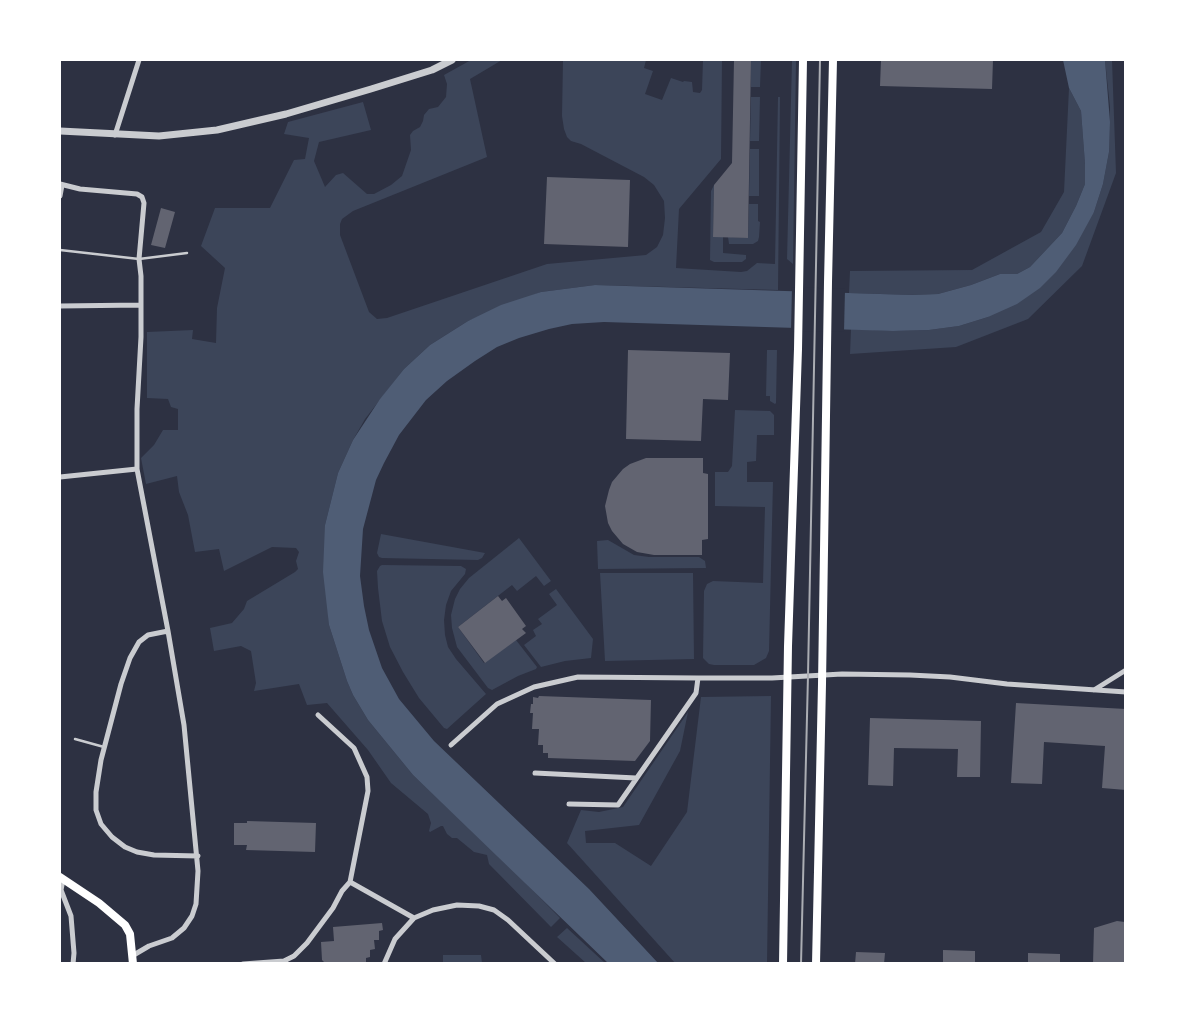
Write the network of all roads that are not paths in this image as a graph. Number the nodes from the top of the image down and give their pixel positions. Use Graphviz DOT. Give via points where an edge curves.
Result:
graph roads {
  1 [pos="139,60"];
  2 [pos="452,60"];
  3 [pos="803,60"];
  4 [pos="833,60"];
  5 [pos="60,131"];
  6 [pos="115,135"];
  7 [pos="61,184"];
  8 [pos="60,196"];
  9 [pos="60,250"];
  10 [pos="187,253"];
  11 [pos="139,259"];
  12 [pos="141,304"];
  13 [pos="60,306"];
  14 [pos="137,469"];
  15 [pos="60,477"];
  16 [pos="168,631"];
  17 [pos="1125,670"];
  18 [pos="822,674"];
  19 [pos="788,677"];
  20 [pos="698,678"];
  21 [pos="1094,690"];
  22 [pos="1125,692"];
  23 [pos="318,715"];
  24 [pos="75,739"];
  25 [pos="452,745"];
  26 [pos="104,747"];
  27 [pos="535,773"];
  28 [pos="636,778"];
  29 [pos="569,804"];
  30 [pos="198,856"];
  31 [pos="61,879"];
  32 [pos="350,883"];
  33 [pos="414,918"];
  34 [pos="133,960"];
  35 [pos="73,964"];
  36 [pos="243,964"];
  37 [pos="384,964"];
  38 [pos="555,964"];
  39 [pos="783,964"];
  40 [pos="816,964"];
  1 -- 6 [label="street"];
  2 -- 6 [label="street" via="384,85 217,130"];
  3 -- 19 [label="main road"];
  4 -- 18 [label="main road"];
  5 -- 6 [label="street"];
  7 -- 8 [label="street"];
  7 -- 11 [label="street" via="142,197"];
  9 -- 11 [label="lane"];
  10 -- 11 [label="lane"];
  11 -- 12 [label="street"];
  12 -- 13 [label="street"];
  12 -- 14 [label="street"];
  14 -- 15 [label="street"];
  14 -- 16 [label="street"];
  16 -- 26 [label="street" via="148,635 130,658"];
  16 -- 30 [label="street"];
  17 -- 21 [label="street"];
  18 -- 19 [label="street"];
  18 -- 21 [label="street" via="950,677"];
  18 -- 40 [label="main road"];
  19 -- 20 [label="street"];
  19 -- 39 [label="main road"];
  20 -- 25 [label="street" via="578,677 534,687 497,704"];
  20 -- 28 [label="street" via="696,693"];
  21 -- 22 [label="street"];
  23 -- 32 [label="street" via="354,748 367,777"];
  24 -- 26 [label="lane"];
  26 -- 30 [label="street" via="96,810 112,837 137,852"];
  27 -- 28 [label="street"];
  28 -- 29 [label="street" via="618,805"];
  30 -- 34 [label="street" via="192,916 172,938 149,946"];
  31 -- 34 [label="main road" via="125,925"];
  31 -- 35 [label="street" via="71,916"];
  32 -- 33 [label="street"];
  32 -- 36 [label="street" via="294,956"];
  33 -- 37 [label="street" via="395,939"];
  33 -- 38 [label="street" via="457,905 494,910"];
}
